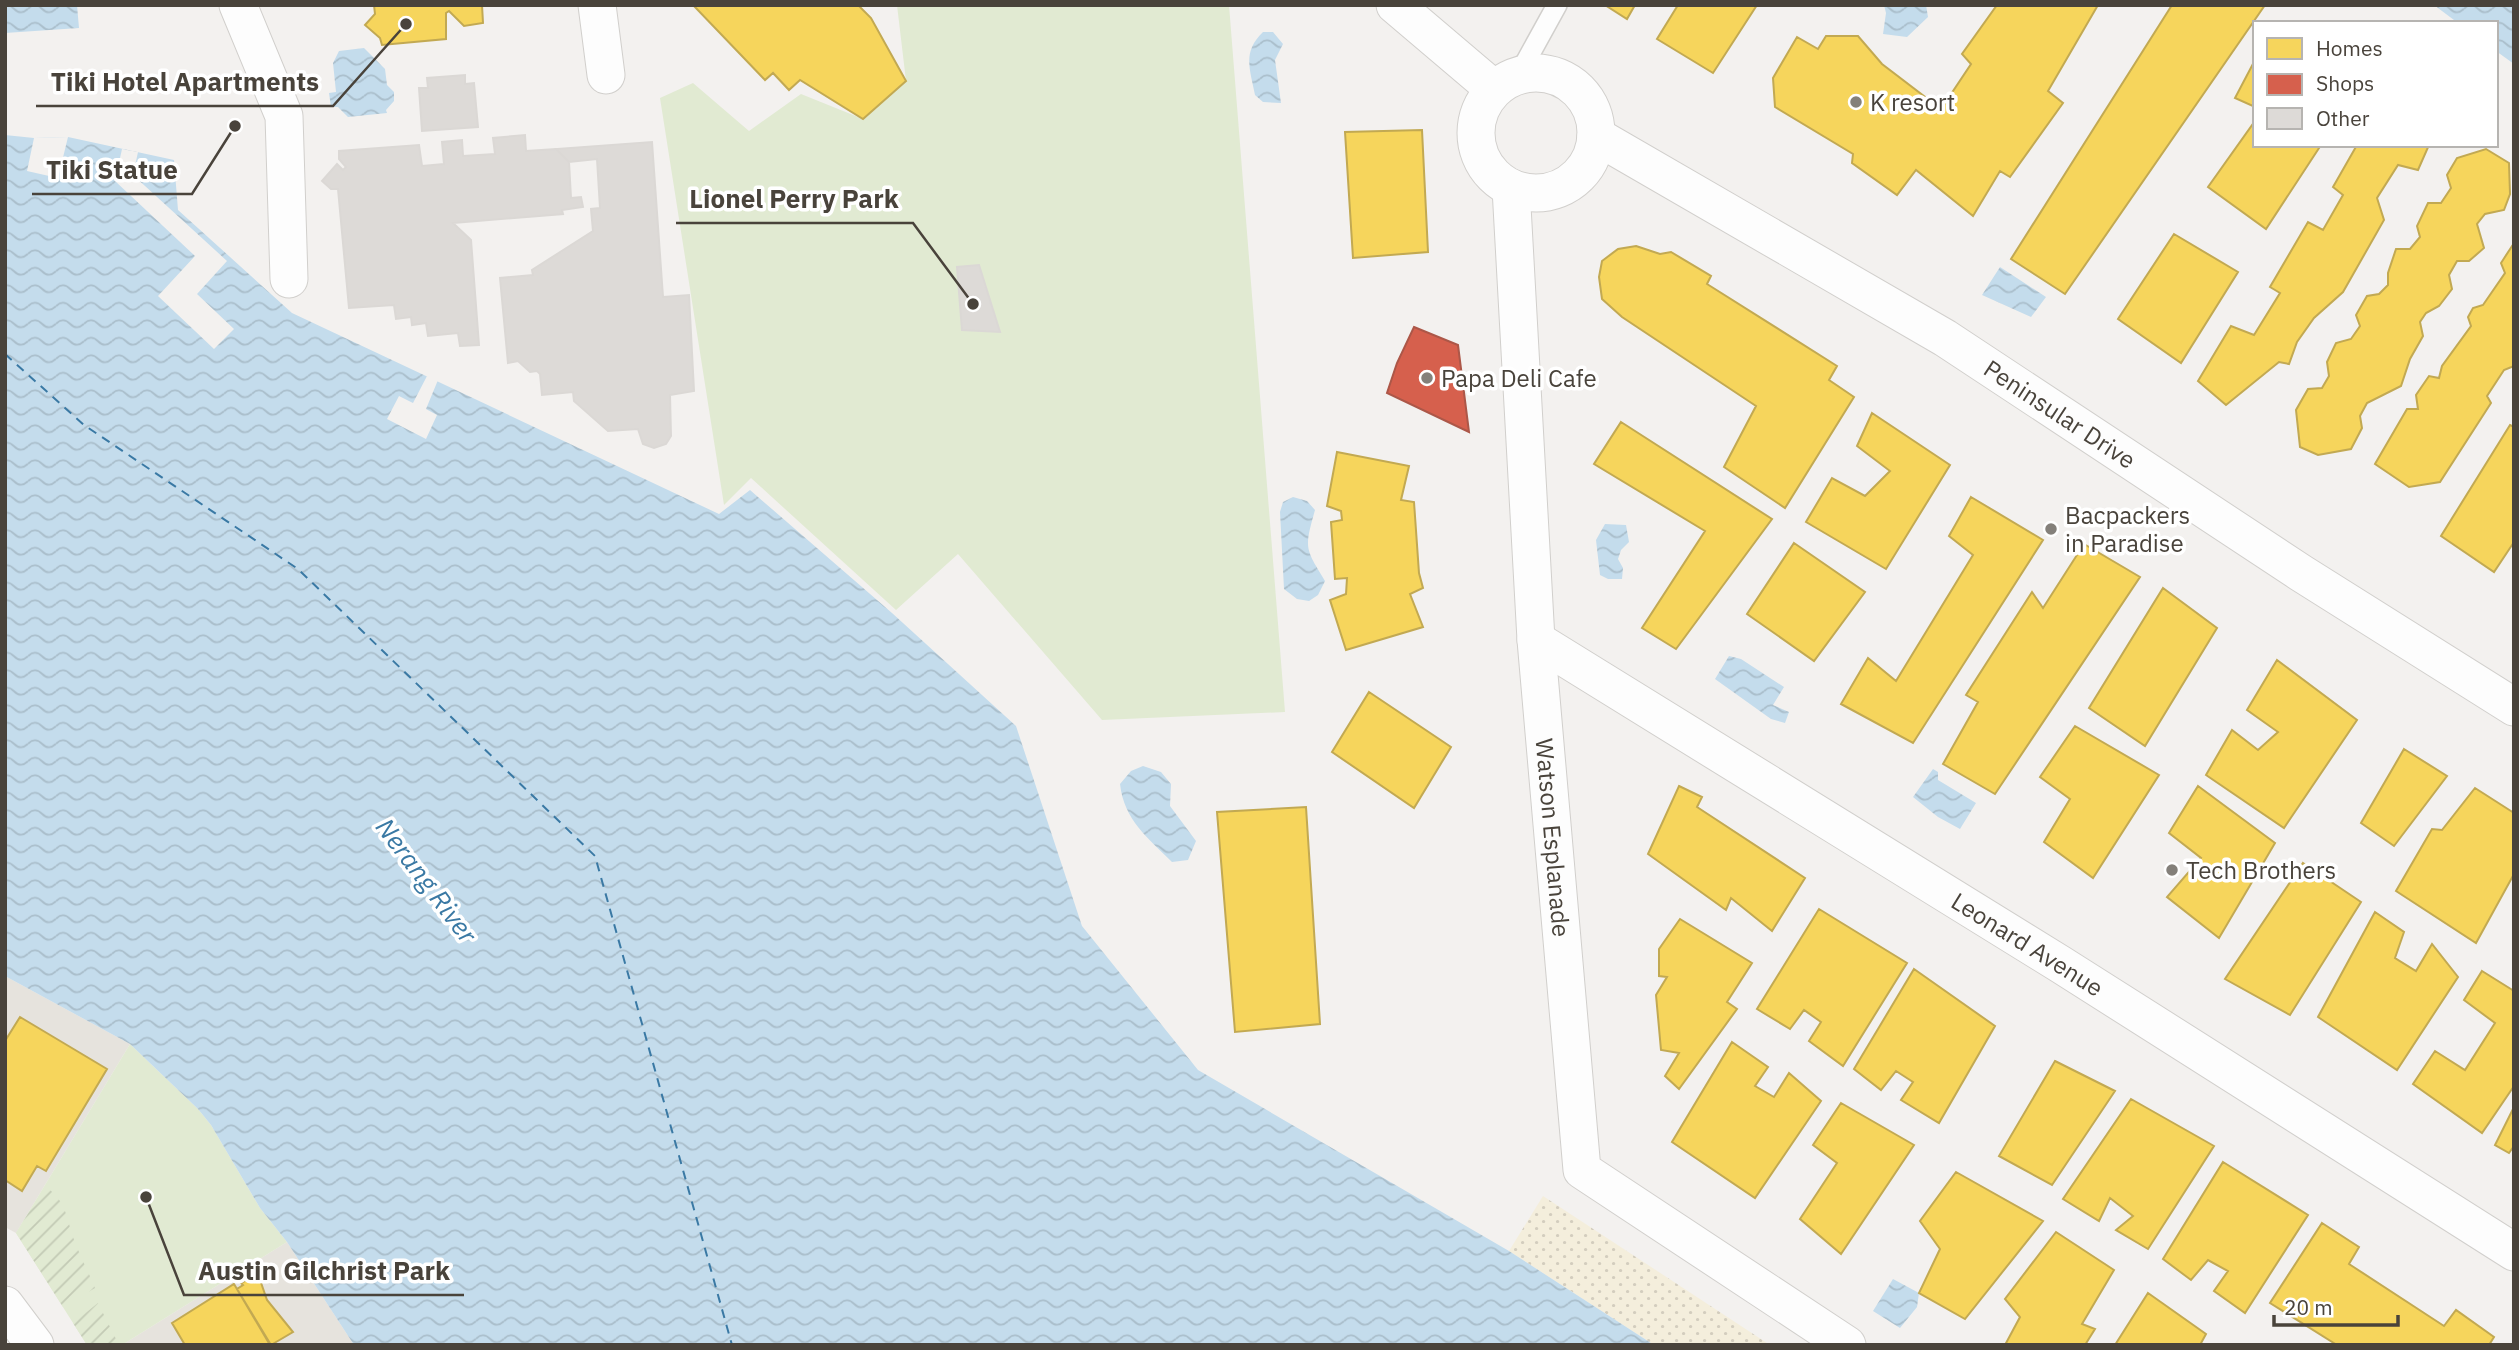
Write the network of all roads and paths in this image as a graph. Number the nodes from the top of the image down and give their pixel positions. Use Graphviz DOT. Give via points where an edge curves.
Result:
graph roads {
  1 [pos="238,5"];
  2 [pos="597,5"];
  3 [pos="1395,5"];
  4 [pos="1557,5"];
  5 [pos="606,75"];
  6 [pos="1507,81"];
  7 [pos="1596,136"];
  8 [pos="1511,188"];
  9 [pos="289,279"];
  10 [pos="1536,640"];
  11 [pos="2514,707"];
  12 [pos="2514,1252"];
  13 [pos="5,1306"];
  14 [pos="35,1345"];
  15 [pos="1847,1345"];
  1 -- 9 [label="street" via="284,116"];
  2 -- 5 [label="street"];
  3 -- 6 [label="street"];
  4 -- 6 [label="lane"];
  6 -- 7 [label="street" via="1543,73 1561,78 1587,102"];
  6 -- 8 [label="street" via="1484,102 1475,135 1485,166"];
  7 -- 8 [label="street" via="1589,160 1574,180 1544,193"];
  7 -- 11 [label="street, Peninsular Drive" via="1945,338"];
  8 -- 10 [label="street, Watson Esplanade"];
  10 -- 12 [label="street, Leonard Avenue"];
  10 -- 15 [label="street, Watson Esplanade" via="1583,1170"];
  13 -- 14 [label="street"];
}
